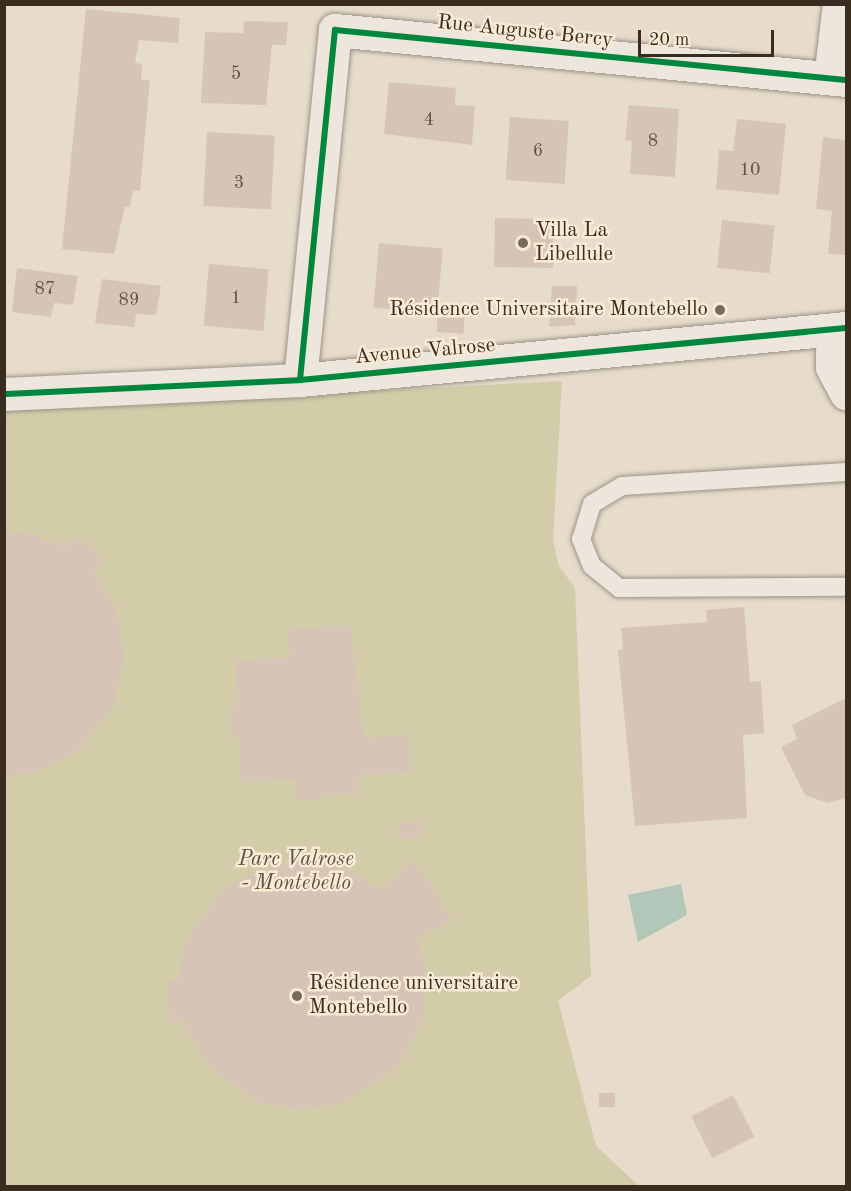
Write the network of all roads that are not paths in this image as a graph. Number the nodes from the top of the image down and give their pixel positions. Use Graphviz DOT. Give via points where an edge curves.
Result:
graph roads {
  1 [pos="839,4"];
  2 [pos="838,80"];
  3 [pos="846,329"];
  4 [pos="300,380"];
  5 [pos="846,393"];
  6 [pos="4,394"];
  7 [pos="846,472"];
  8 [pos="846,587"];
  1 -- 2 [label="street"];
  2 -- 4 [label="street, Rue Auguste Bercy" via="335,30"];
  3 -- 4 [label="street, Avenue Valrose"];
  3 -- 5 [label="street, Avenue Valrose" via="832,352 832,367"];
  4 -- 6 [label="street, Avenue Valrose"];
  7 -- 8 [label="lane" via="622,486 592,504 581,539 592,566 619,588"];
}
